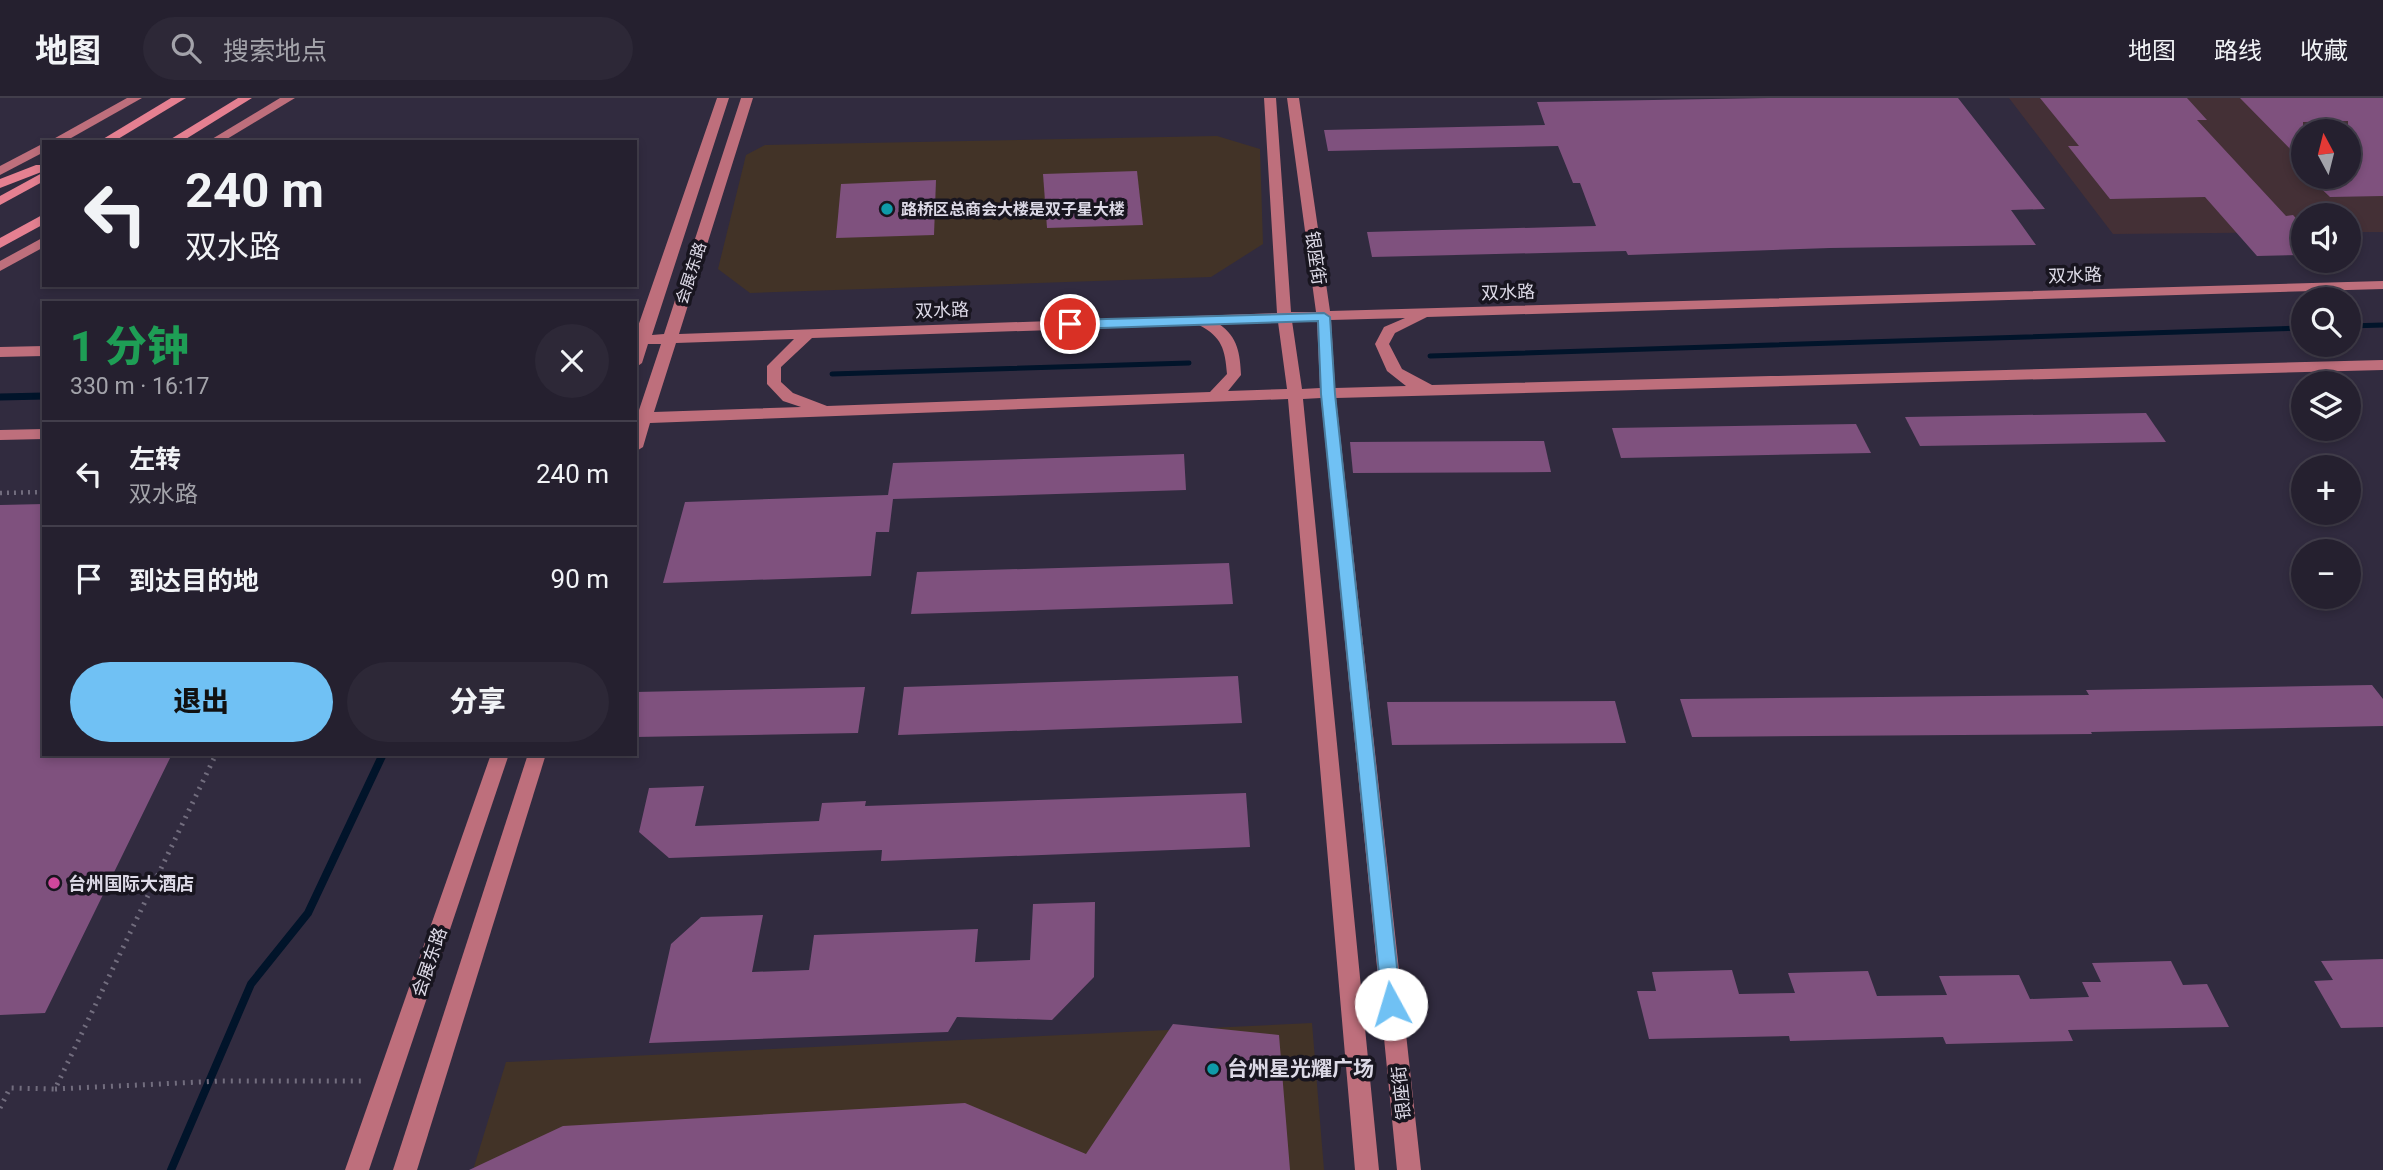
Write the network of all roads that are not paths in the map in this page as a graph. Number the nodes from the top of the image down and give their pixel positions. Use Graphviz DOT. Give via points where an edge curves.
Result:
graph roads {
  1 [pos="136,98"];
  2 [pos="180,98"];
  3 [pos="246,98"];
  4 [pos="289,98"];
  5 [pos="723,98"];
  6 [pos="747,98"];
  7 [pos="1270,98"];
  8 [pos="1293,98"];
  9 [pos="58,140"];
  10 [pos="107,140"];
  11 [pos="175,140"];
  12 [pos="216,140"];
  13 [pos="42,148"];
  14 [pos="42,167"];
  15 [pos="0,171"];
  16 [pos="42,177"];
  17 [pos="0,184"];
  18 [pos="0,201"];
  19 [pos="42,219"];
  20 [pos="15,235"];
  21 [pos="42,242"];
  22 [pos="0,244"];
  23 [pos="0,250"];
  24 [pos="0,267"];
  25 [pos="2383,285"];
  26 [pos="1429,313"];
  27 [pos="1284,317"];
  28 [pos="1324,317"];
  29 [pos="1202,320"];
  30 [pos="808,334"];
  31 [pos="670,339"];
  32 [pos="639,340"];
  33 [pos="42,351"];
  34 [pos="0,352"];
  35 [pos="2383,365"];
  36 [pos="1435,391"];
  37 [pos="1295,394"];
  38 [pos="1328,394"];
  39 [pos="1214,397"];
  40 [pos="838,412"];
  41 [pos="640,417"];
  42 [pos="42,434"];
  43 [pos="0,435"];
  44 [pos="637,435"];
  45 [pos="499,756"];
  46 [pos="536,756"];
  47 [pos="357,1170"];
  48 [pos="405,1170"];
  49 [pos="1367,1170"];
  50 [pos="1409,1170"];
  1 -- 9 [label="main road"];
  2 -- 10 [label="main road"];
  3 -- 11 [label="main road"];
  4 -- 12 [label="main road"];
  5 -- 32 [label="main road, 会展东路"];
  6 -- 31 [label="main road, 会展东路"];
  7 -- 27 [label="main road, 银座街"];
  8 -- 28 [label="main road, 银座街"];
  13 -- 15 [label="main road"];
  14 -- 17 [label="main road"];
  16 -- 18 [label="main road"];
  19 -- 20 [label="main road"];
  20 -- 22 [label="main road"];
  20 -- 23 [label="main road"];
  21 -- 24 [label="main road"];
  25 -- 26 [label="main road, 双水路"];
  26 -- 28 [label="main road, 双水路"];
  26 -- 36 [label="main road" via="1390,330 1382,344 1388,365 1413,384"];
  27 -- 28 [label="main road, 双水路"];
  27 -- 29 [label="main road, 双水路"];
  27 -- 37 [label="main road, 银座街"];
  28 -- 38 [label="main road, 银座街"];
  29 -- 30 [label="main road, 双水路"];
  29 -- 39 [label="main road" via="1220,329 1232,343 1234,375"];
  30 -- 31 [label="main road, 双水路"];
  30 -- 40 [label="main road" via="774,366 774,384 788,397"];
  31 -- 32 [label="main road, 双水路"];
  31 -- 41 [label="main road, 会展东路"];
  33 -- 34 [label="main road"];
  35 -- 36 [label="main road"];
  36 -- 38 [label="main road"];
  37 -- 38 [label="main road"];
  37 -- 39 [label="main road"];
  37 -- 49 [label="main road, 银座街"];
  38 -- 50 [label="main road, 银座街"];
  39 -- 40 [label="main road"];
  40 -- 41 [label="main road"];
  41 -- 44 [label="main road, 会展东路"];
  42 -- 43 [label="main road"];
  45 -- 47 [label="main road, 会展东路"];
  46 -- 48 [label="main road"];
}
